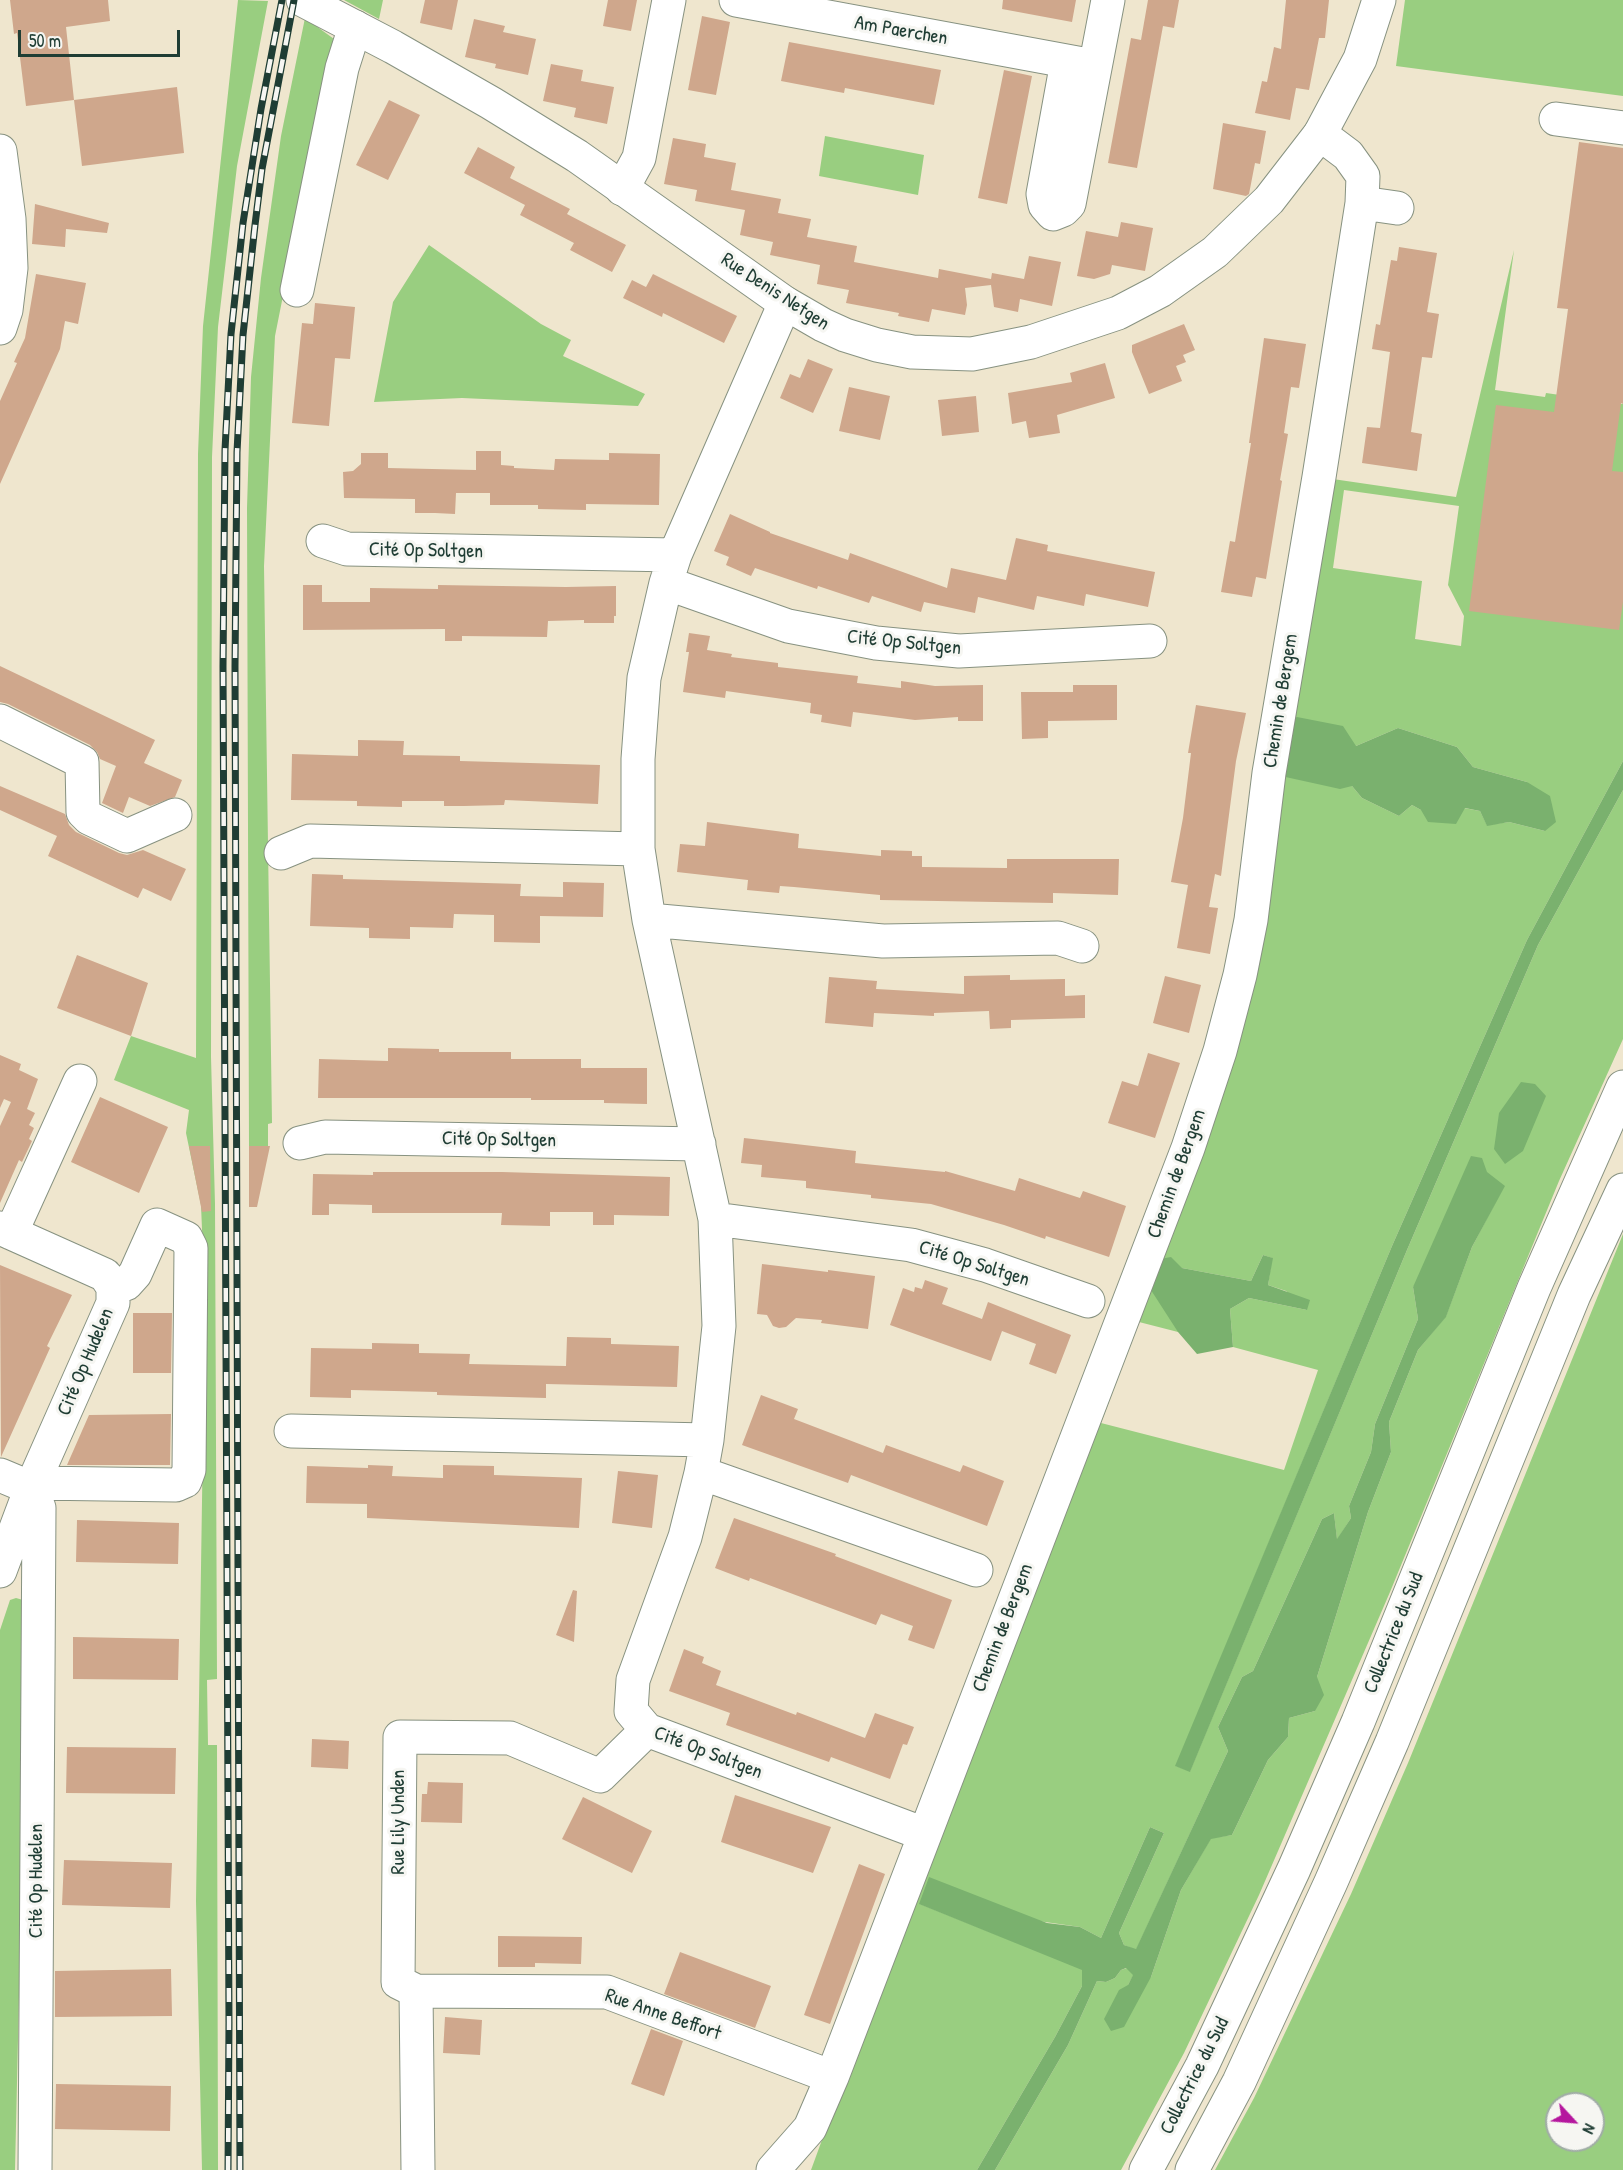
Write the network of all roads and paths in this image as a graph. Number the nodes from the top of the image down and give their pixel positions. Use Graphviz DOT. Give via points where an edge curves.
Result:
graph roads {
  1 [pos="303,0"];
  2 [pos="669,0"];
  3 [pos="735,0"];
  4 [pos="1108,0"];
  5 [pos="1379,0"];
  6 [pos="355,27"];
  7 [pos="1556,119"];
  8 [pos="1623,128"];
  9 [pos="1320,134"];
  10 [pos="0,151"];
  11 [pos="2,183"];
  12 [pos="622,189"];
  13 [pos="1362,203"];
  14 [pos="1397,208"];
  15 [pos="297,290"];
  16 [pos="786,303"];
  17 [pos="0,328"];
  18 [pos="323,542"];
  19 [pos="671,569"];
  20 [pos="1150,642"];
  21 [pos="0,721"];
  22 [pos="175,815"];
  23 [pos="638,849"];
  24 [pos="281,853"];
  25 [pos="650,921"];
  26 [pos="1082,946"];
  27 [pos="81,1081"];
  28 [pos="1623,1087"];
  29 [pos="300,1143"];
  30 [pos="699,1144"];
  31 [pos="1623,1190"];
  32 [pos="716,1219"];
  33 [pos="6,1230"];
  34 [pos="113,1287"];
  35 [pos="1088,1301"];
  36 [pos="291,1431"];
  37 [pos="707,1440"];
  38 [pos="701,1473"];
  39 [pos="0,1475"];
  40 [pos="32,1485"];
  41 [pos="0,1570"];
  42 [pos="976,1570"];
  43 [pos="0,1586"];
  44 [pos="38,1591"];
  45 [pos="647,1730"];
  46 [pos="924,1834"];
  47 [pos="416,1991"];
  48 [pos="832,2077"];
  49 [pos="35,2170"];
  50 [pos="418,2170"];
  51 [pos="773,2170"];
  52 [pos="1146,2170"];
  53 [pos="1192,2170"];
  1 -- 6 [label="main road, Rue Denis Netgen"];
  2 -- 12 [label="main road" via="639,158"];
  3 -- 4 [label="main road, Am Paerchen" via="1081,64"];
  5 -- 9 [label="main road, Rue Denis Netgen" via="1360,59"];
  6 -- 12 [label="main road, Rue Denis Netgen" via="491,103"];
  6 -- 15 [label="main road" via="342,68"];
  7 -- 8 [label="main road"];
  9 -- 13 [label="main road, Chemin de Bergem" via="1348,155 1363,176"];
  9 -- 16 [label="main road, Rue Denis Netgen" via="1269,200 1238,232 1188,273 1118,313 1031,342 972,354 912,352 844,335"];
  10 -- 11 [label="main road"];
  11 -- 17 [label="main road" via="9,219 11,268"];
  12 -- 16 [label="main road, Rue Denis Netgen"];
  13 -- 14 [label="main road"];
  13 -- 46 [label="main road, Chemin de Bergem" via="1238,986 1188,1148"];
  16 -- 19 [label="main road, Cité Op Soltgen"];
  18 -- 19 [label="main road, Cité Op Soltgen" via="347,549"];
  19 -- 20 [label="main road, Cité Op Soltgen" via="788,626 876,644 959,651"];
  19 -- 23 [label="main road, Cité Op Soltgen" via="644,678 638,759"];
  21 -- 22 [label="main road" via="82,762 83,812 89,818 127,836"];
  23 -- 24 [label="main road" via="310,841"];
  23 -- 25 [label="main road, Cité Op Soltgen"];
  25 -- 26 [label="main road" via="883,942 1058,938"];
  25 -- 30 [label="main road, Cité Op Soltgen"];
  27 -- 33 [label="main road"];
  28 -- 52 [label="main road, Collectrice du Sud" via="1534,1288 1294,1869 1202,2066"];
  29 -- 30 [label="main road, Cité Op Soltgen" via="326,1137"];
  30 -- 32 [label="main road, Cité Op Soltgen"];
  31 -- 53 [label="main road, Collectrice du Sud" via="1574,1295 1345,1850 1239,2082"];
  32 -- 35 [label="main road, Cité Op Soltgen" via="911,1245"];
  32 -- 37 [label="main road, Cité Op Soltgen" via="719,1326"];
  33 -- 34 [label="main road, Cité Op Hudelen" via="105,1275"];
  34 -- 40 [label="main road, Cité Op Hudelen" via="113,1303"];
  34 -- 40 [label="main road" via="126,1284 135,1274 157,1225 186,1238 191,1248 189,1470 185,1480 176,1485"];
  36 -- 37 [label="main road"];
  37 -- 38 [label="main road, Cité Op Soltgen"];
  38 -- 42 [label="main road"];
  38 -- 45 [label="main road, Cité Op Soltgen" via="685,1537 633,1680 632,1711"];
  39 -- 40 [label="main road"];
  40 -- 41 [label="main road, Cité Op Hudelen"];
  40 -- 44 [label="main road, Cité Op Hudelen" via="39,1508"];
  43 -- 44 [label="main road" via="17,1584"];
  44 -- 49 [label="main road, Cité Op Hudelen"];
  45 -- 46 [label="main road, Cité Op Soltgen"];
  45 -- 47 [label="main road, Rue Lily Unden" via="600,1776 510,1738 400,1737 398,1982"];
  46 -- 48 [label="main road, Chemin de Bergem"];
  47 -- 48 [label="main road, Rue Anne Beffort" via="607,1992"];
  47 -- 50 [label="main road"];
  48 -- 51 [label="main road, Chemin de Bergem" via="810,2128"];
}
